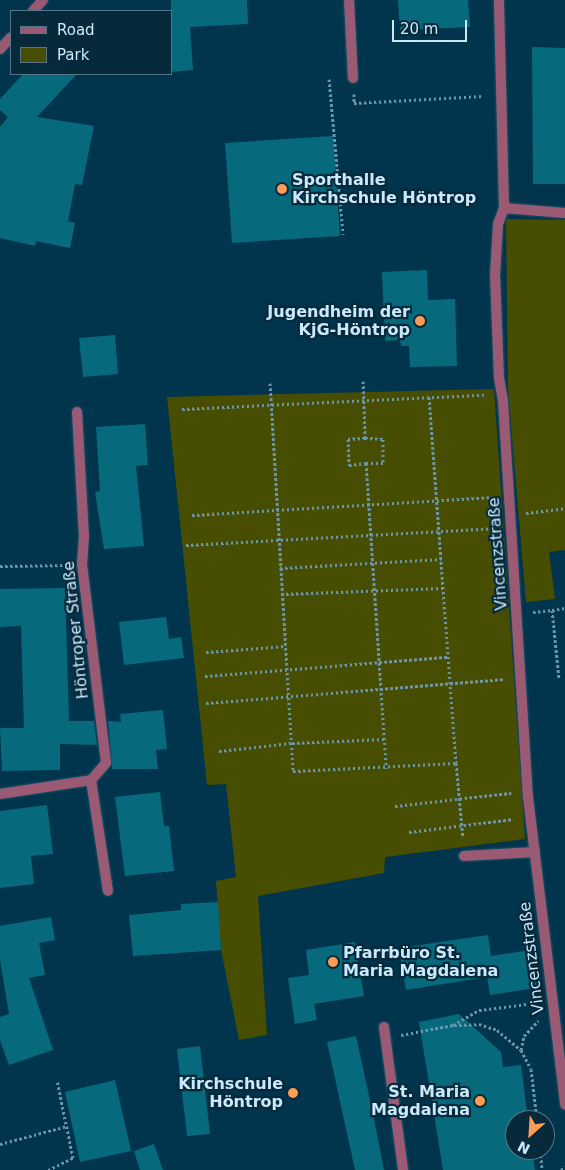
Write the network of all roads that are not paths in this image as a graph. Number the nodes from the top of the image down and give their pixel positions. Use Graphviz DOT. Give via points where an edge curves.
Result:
graph roads {
  1 [pos="43,0"];
  2 [pos="349,0"];
  3 [pos="499,0"];
  4 [pos="34,10"];
  5 [pos="10,37"];
  6 [pos="0,49"];
  7 [pos="353,78"];
  8 [pos="504,208"];
  9 [pos="565,213"];
  10 [pos="77,412"];
  11 [pos="91,780"];
  12 [pos="0,794"];
  13 [pos="535,852"];
  14 [pos="464,856"];
  15 [pos="108,891"];
  16 [pos="384,1027"];
  17 [pos="565,1104"];
  18 [pos="403,1170"];
  1 -- 4 [label="street"];
  2 -- 7 [label="street"];
  3 -- 8 [label="street, Vincenzstraße"];
  5 -- 6 [label="street"];
  8 -- 9 [label="street"];
  8 -- 13 [label="street, Vincenzstraße" via="498,224 495,276 499,378 528,796"];
  10 -- 11 [label="street, Höntroper Straße" via="84,536 82,564 106,763"];
  11 -- 12 [label="street"];
  11 -- 15 [label="street"];
  13 -- 14 [label="street"];
  13 -- 17 [label="street, Vincenzstraße"];
  16 -- 18 [label="street"];
}
